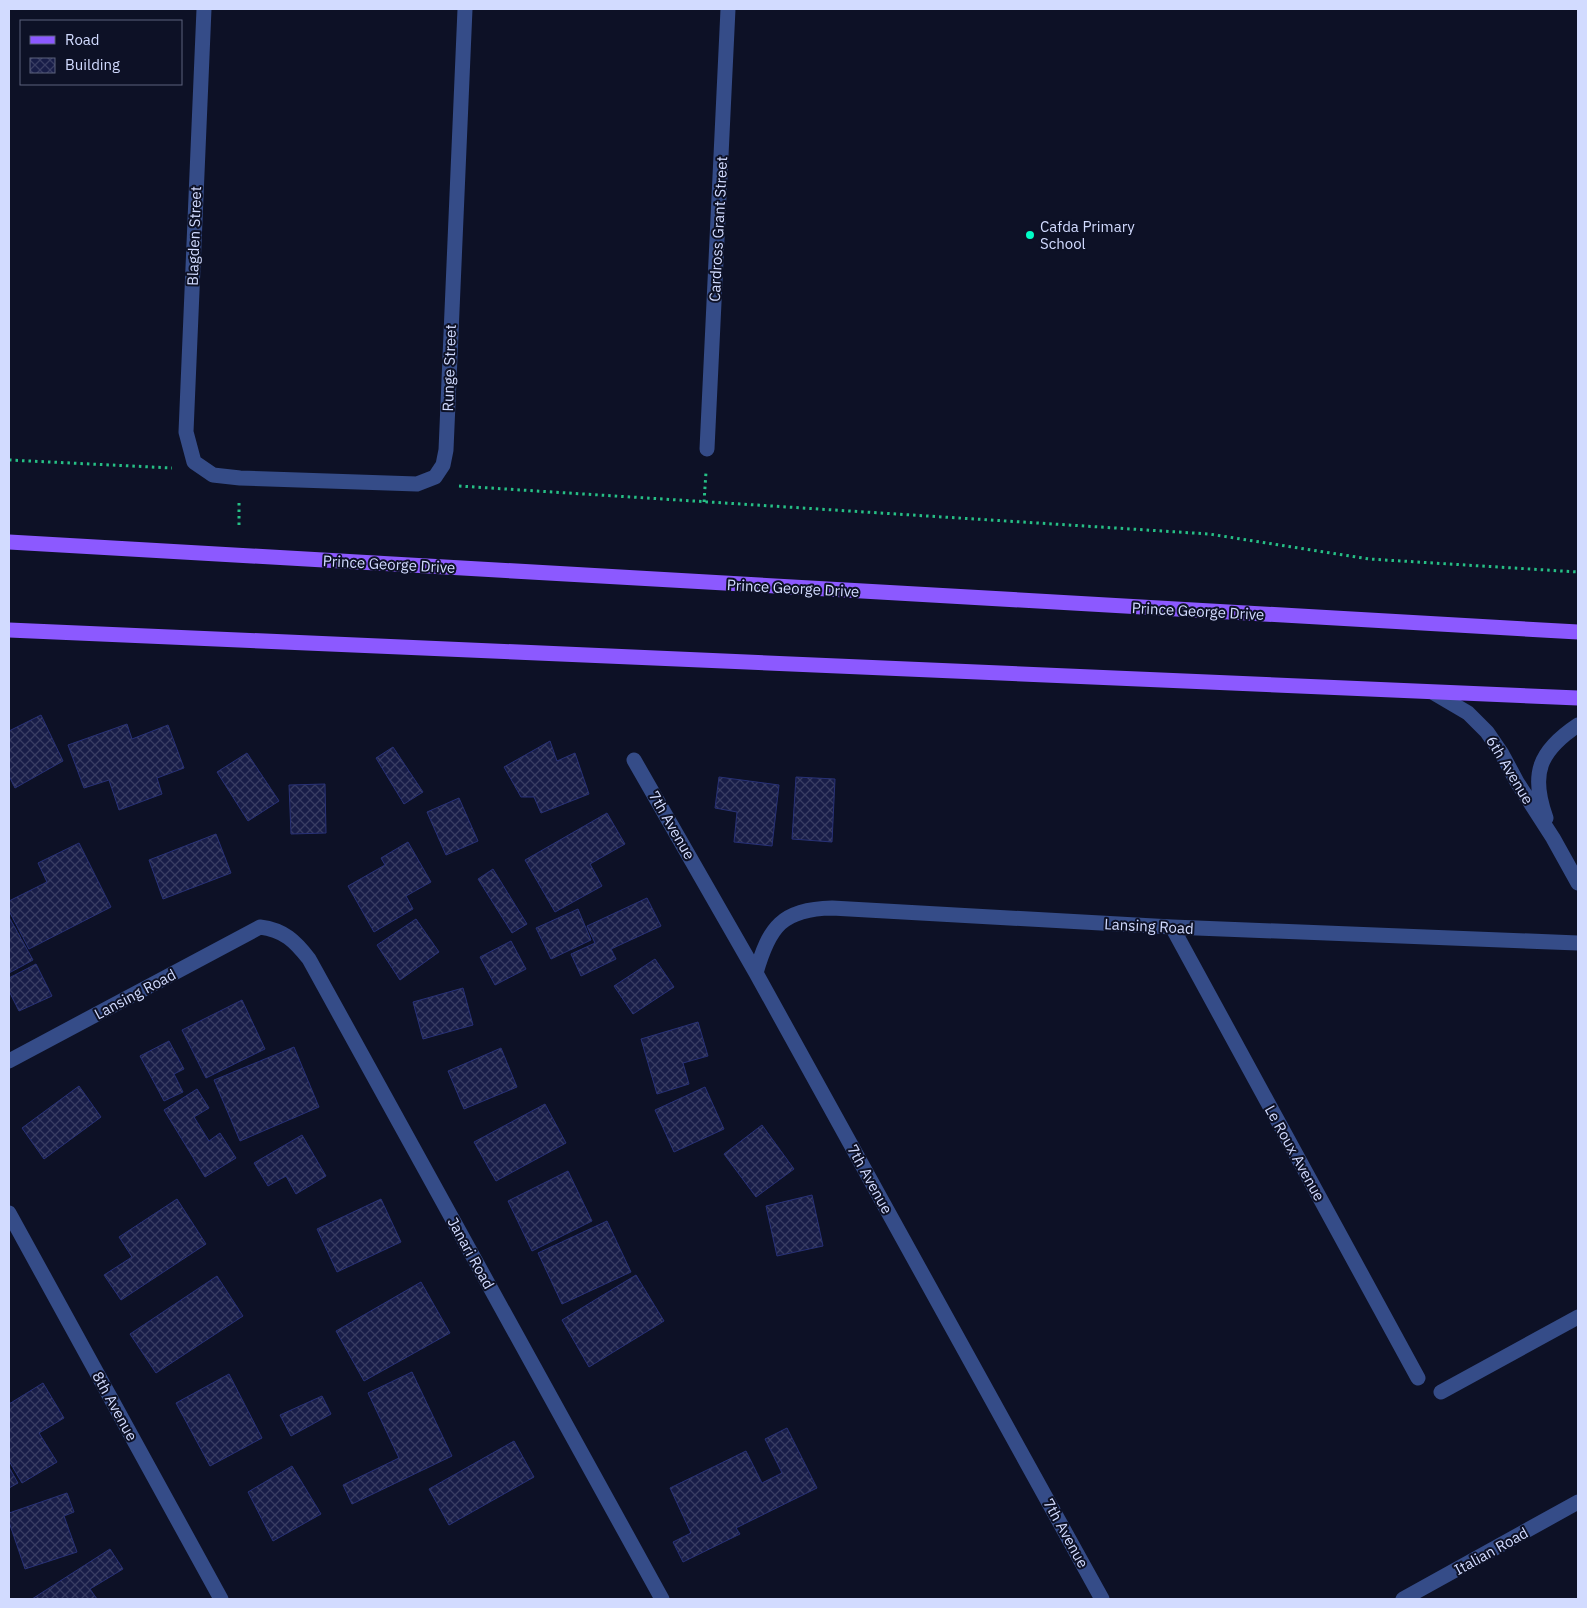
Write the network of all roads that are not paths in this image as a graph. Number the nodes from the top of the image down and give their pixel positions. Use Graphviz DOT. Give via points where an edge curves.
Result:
graph roads {
  1 [pos="204,9"];
  2 [pos="465,9"];
  3 [pos="728,9"];
  4 [pos="707,449"];
  5 [pos="194,462"];
  6 [pos="9,542"];
  7 [pos="9,630"];
  8 [pos="1578,632"];
  9 [pos="1434,693"];
  10 [pos="1578,698"];
  11 [pos="1578,725"];
  12 [pos="634,760"];
  13 [pos="1553,838"];
  14 [pos="1578,883"];
  15 [pos="260,927"];
  16 [pos="1172,927"];
  17 [pos="1578,943"];
  18 [pos="756,973"];
  19 [pos="9,1061"];
  20 [pos="9,1213"];
  21 [pos="1578,1317"];
  22 [pos="1418,1378"];
  23 [pos="1442,1392"];
  24 [pos="1578,1502"];
  25 [pos="221,1599"];
  26 [pos="662,1599"];
  27 [pos="1102,1599"];
  28 [pos="1403,1599"];
  1 -- 5 [label="street, Blagden Street" via="186,432"];
  2 -- 5 [label="street, Runge Street" via="443,465 435,477 417,484 213,476"];
  3 -- 4 [label="street, Cardross Grant Street"];
  6 -- 8 [label="main road, Prince George Drive"];
  7 -- 9 [label="main road"];
  9 -- 10 [label="main road"];
  9 -- 13 [label="street, 6th Avenue" via="1468,713 1487,732"];
  11 -- 13 [label="street, 6th Avenue" via="1561,737 1546,754 1539,770 1541,804"];
  12 -- 18 [label="street, 7th Avenue"];
  13 -- 14 [label="street, 6th Avenue"];
  15 -- 19 [label="street, Lansing Road"];
  15 -- 26 [label="street, Janari Road" via="274,929 287,936 309,959"];
  16 -- 17 [label="street, Lansing Road"];
  16 -- 18 [label="street, Lansing Road" via="810,908 792,915 776,928 764,947"];
  16 -- 22 [label="street, Le Roux Avenue"];
  18 -- 27 [label="street, 7th Avenue"];
  20 -- 25 [label="street, 8th Avenue"];
  21 -- 23 [label="street"];
  24 -- 28 [label="street, Italian Road"];
}
